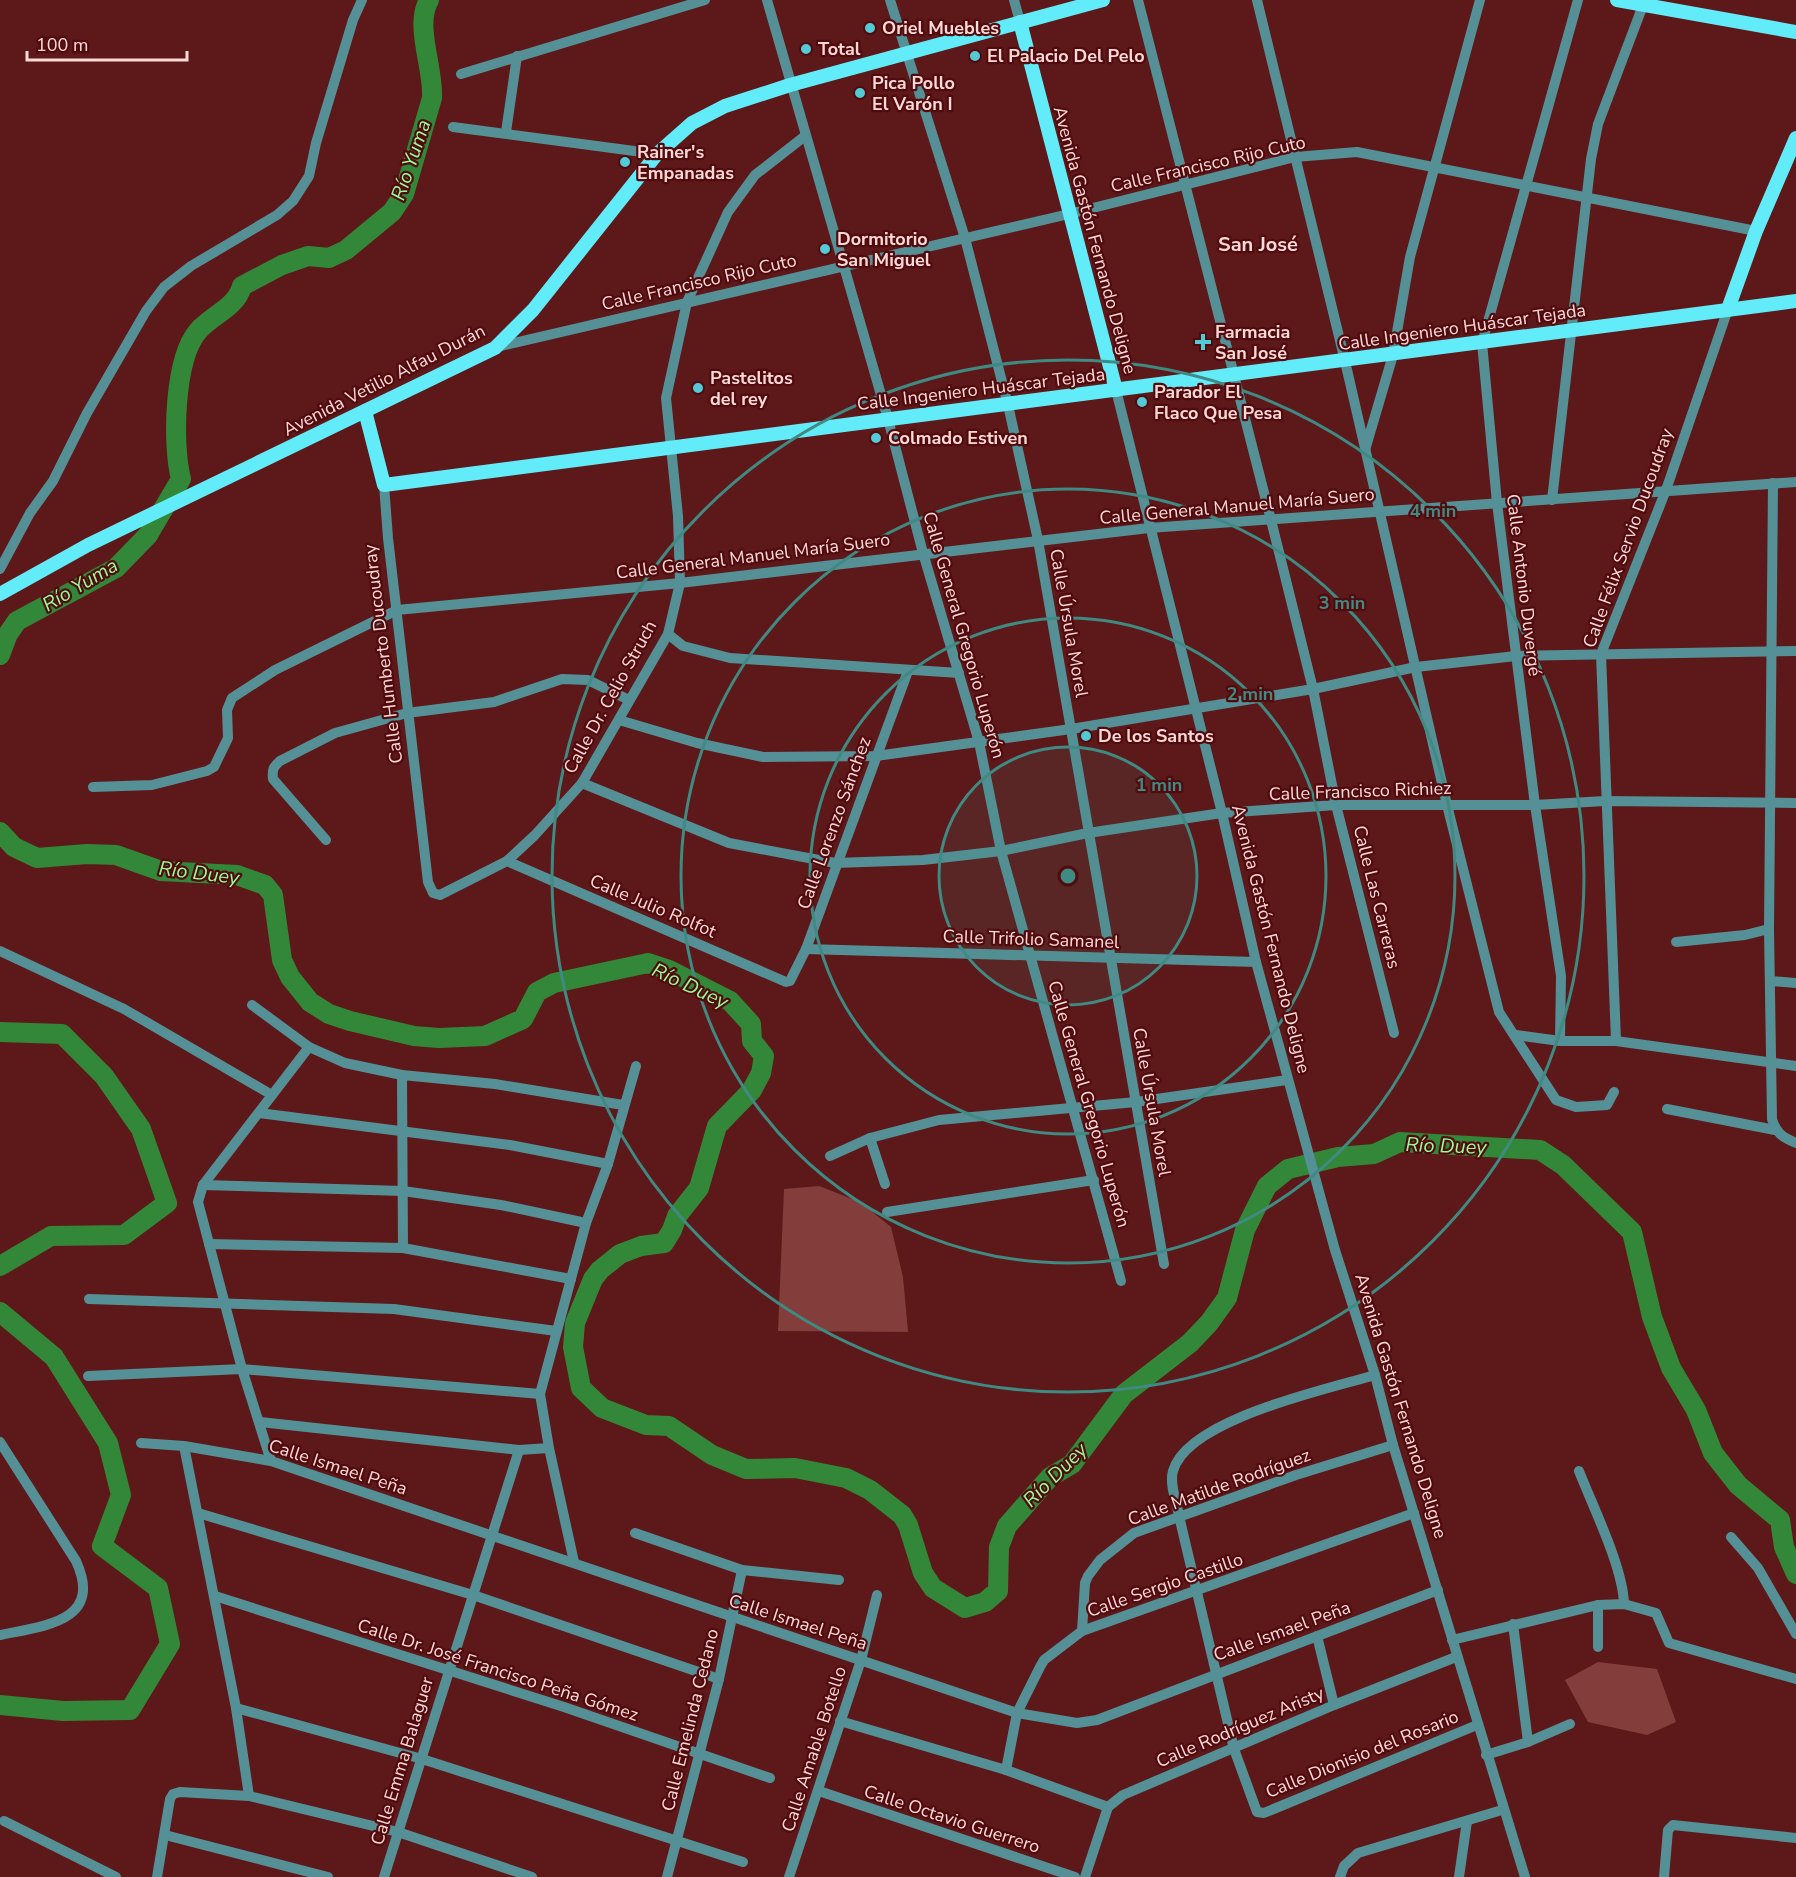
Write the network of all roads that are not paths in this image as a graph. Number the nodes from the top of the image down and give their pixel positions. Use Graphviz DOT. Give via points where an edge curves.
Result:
graph roads {
  1 [pos="362,0"];
  2 [pos="705,0"];
  3 [pos="767,0"];
  4 [pos="890,0"];
  5 [pos="1014,0"];
  6 [pos="1103,0"];
  7 [pos="1138,0"];
  8 [pos="1257,0"];
  9 [pos="1480,0"];
  10 [pos="1578,0"];
  11 [pos="1617,0"];
  12 [pos="1644,3"];
  13 [pos="1020,22"];
  14 [pos="1796,32"];
  15 [pos="906,52"];
  16 [pos="517,56"];
  17 [pos="461,74"];
  18 [pos="790,85"];
  19 [pos="453,127"];
  20 [pos="506,132"];
  21 [pos="805,136"];
  22 [pos="1796,138"];
  23 [pos="657,154"];
  24 [pos="1295,157"];
  25 [pos="1436,168"];
  26 [pos="1185,184"];
  27 [pos="1524,186"];
  28 [pos="1586,196"];
  29 [pos="1069,214"];
  30 [pos="1756,231"];
  31 [pos="965,238"];
  32 [pos="843,266"];
  33 [pos="1796,301"];
  34 [pos="687,302"];
  35 [pos="1728,309"];
  36 [pos="1572,330"];
  37 [pos="1482,343"];
  38 [pos="495,348"];
  39 [pos="1393,355"];
  40 [pos="1345,362"];
  41 [pos="1235,375"];
  42 [pos="1116,390"];
  43 [pos="1008,405"];
  44 [pos="365,411"];
  45 [pos="888,419"];
  46 [pos="672,449"];
  47 [pos="1365,450"];
  48 [pos="1796,482"];
  49 [pos="1773,483"];
  50 [pos="384,485"];
  51 [pos="1666,490"];
  52 [pos="1552,500"];
  53 [pos="1497,503"];
  54 [pos="1378,511"];
  55 [pos="1271,520"];
  56 [pos="1149,528"];
  57 [pos="1038,540"];
  58 [pos="923,553"];
  59 [pos="0,569"];
  60 [pos="680,583"];
  61 [pos="0,594"];
  62 [pos="397,610"];
  63 [pos="668,634"];
  64 [pos="1796,651"];
  65 [pos="1773,652"];
  66 [pos="1601,654"];
  67 [pos="1516,656"];
  68 [pos="1416,667"];
  69 [pos="908,671"];
  70 [pos="959,673"];
  71 [pos="1312,689"];
  72 [pos="629,700"];
  73 [pos="1196,708"];
  74 [pos="407,712"];
  75 [pos="619,720"];
  76 [pos="1071,729"];
  77 [pos="980,742"];
  78 [pos="876,756"];
  79 [pos="582,783"];
  80 [pos="93,787"];
  81 [pos="1605,801"];
  82 [pos="1771,803"];
  83 [pos="1796,803"];
  84 [pos="1336,805"];
  85 [pos="1447,805"];
  86 [pos="1535,805"];
  87 [pos="1222,813"];
  88 [pos="1088,833"];
  89 [pos="326,840"];
  90 [pos="1001,851"];
  91 [pos="507,861"];
  92 [pos="836,863"];
  93 [pos="433,894"];
  94 [pos="1769,929"];
  95 [pos="1676,942"];
  96 [pos="806,949"];
  97 [pos="0,951"];
  98 [pos="1030,956"];
  99 [pos="1110,958"];
  100 [pos="1256,962"];
  101 [pos="1771,981"];
  102 [pos="786,982"];
  103 [pos="1796,983"];
  104 [pos="252,1005"];
  105 [pos="1394,1033"];
  106 [pos="1516,1035"];
  107 [pos="1560,1041"];
  108 [pos="1616,1041"];
  109 [pos="309,1047"];
  110 [pos="1771,1061"];
  111 [pos="636,1066"];
  112 [pos="1796,1066"];
  113 [pos="402,1075"];
  114 [pos="1287,1080"];
  115 [pos="1614,1092"];
  116 [pos="272,1095"];
  117 [pos="1136,1102"];
  118 [pos="623,1105"];
  119 [pos="1073,1108"];
  120 [pos="1667,1109"];
  121 [pos="259,1113"];
  122 [pos="402,1132"];
  123 [pos="1778,1133"];
  124 [pos="870,1138"];
  125 [pos="1796,1143"];
  126 [pos="830,1156"];
  127 [pos="608,1164"];
  128 [pos="1094,1180"];
  129 [pos="885,1184"];
  130 [pos="203,1185"];
  131 [pos="403,1191"];
  132 [pos="887,1212"];
  133 [pos="586,1223"];
  134 [pos="210,1244"];
  135 [pos="403,1248"];
  136 [pos="1164,1264"];
  137 [pos="571,1279"];
  138 [pos="1120,1281"];
  139 [pos="89,1299"];
  140 [pos="225,1305"];
  141 [pos="556,1331"];
  142 [pos="242,1369"];
  143 [pos="1375,1375"];
  144 [pos="88,1376"];
  145 [pos="540,1394"];
  146 [pos="260,1422"];
  147 [pos="0,1442"];
  148 [pos="141,1443"];
  149 [pos="1393,1444"];
  150 [pos="184,1446"];
  151 [pos="549,1448"];
  152 [pos="519,1450"];
  153 [pos="271,1461"];
  154 [pos="1580,1470"];
  155 [pos="198,1513"];
  156 [pos="1413,1513"];
  157 [pos="1179,1516"];
  158 [pos="635,1533"];
  159 [pos="492,1534"];
  160 [pos="1731,1537"];
  161 [pos="574,1562"];
  162 [pos="742,1570"];
  163 [pos="839,1580"];
  164 [pos="1438,1590"];
  165 [pos="1199,1591"];
  166 [pos="473,1595"];
  167 [pos="877,1595"];
  168 [pos="215,1596"];
  169 [pos="1624,1604"];
  170 [pos="1598,1605"];
  171 [pos="731,1618"];
  172 [pos="1513,1624"];
  173 [pos="1082,1631"];
  174 [pos="1796,1634"];
  175 [pos="0,1635"];
  176 [pos="1317,1636"];
  177 [pos="1452,1640"];
  178 [pos="1598,1647"];
  179 [pos="1456,1657"];
  180 [pos="861,1660"];
  181 [pos="447,1670"];
  182 [pos="1217,1672"];
  183 [pos="719,1679"];
  184 [pos="1796,1679"];
  185 [pos="1334,1706"];
  186 [pos="236,1708"];
  187 [pos="1017,1713"];
  188 [pos="840,1720"];
  189 [pos="1570,1724"];
  190 [pos="1477,1725"];
  191 [pos="1528,1742"];
  192 [pos="1234,1749"];
  193 [pos="699,1754"];
  194 [pos="1486,1755"];
  195 [pos="422,1759"];
  196 [pos="1006,1770"];
  197 [pos="770,1778"];
  198 [pos="819,1791"];
  199 [pos="249,1796"];
  200 [pos="1108,1807"];
  201 [pos="1502,1810"];
  202 [pos="4,1821"];
  203 [pos="1467,1821"];
  204 [pos="399,1832"];
  205 [pos="165,1835"];
  206 [pos="1796,1838"];
  207 [pos="677,1842"];
  208 [pos="743,1862"];
  209 [pos="791,1876"];
  210 [pos="116,1877"];
  211 [pos="158,1877"];
  212 [pos="328,1877"];
  213 [pos="384,1877"];
  214 [pos="532,1877"];
  215 [pos="668,1877"];
  216 [pos="1075,1877"];
  217 [pos="1085,1877"];
  218 [pos="1340,1877"];
  219 [pos="1459,1877"];
  220 [pos="1525,1877"];
  221 [pos="1664,1877"];
  1 -- 59 [label="street" via="352,20 309,176 293,201 277,215 191,266 164,287 146,310"];
  2 -- 16 [label="street"];
  3 -- 18 [label="street, Calle General Gregorio Luperón"];
  4 -- 15 [label="street, Calle Úrsula Morel"];
  5 -- 13 [label="street, Avenida Gastón Fernando Deligne"];
  6 -- 13 [label="main road, Avenida Vetilio Alfau Durán"];
  7 -- 26 [label="street, Calle Las Carreras"];
  8 -- 24 [label="street"];
  9 -- 25 [label="street"];
  10 -- 27 [label="street, Calle Antonio Duvergé"];
  11 -- 12 [label="main road"];
  12 -- 14 [label="main road"];
  12 -- 28 [label="street" via="1598,124"];
  13 -- 15 [label="main road, Avenida Vetilio Alfau Durán"];
  13 -- 29 [label="main road, Avenida Gastón Fernando Deligne"];
  15 -- 18 [label="main road, Avenida Vetilio Alfau Durán"];
  15 -- 31 [label="street, Calle Úrsula Morel"];
  16 -- 17 [label="street"];
  16 -- 20 [label="street"];
  18 -- 21 [label="street, Calle General Gregorio Luperón"];
  18 -- 23 [label="main road, Avenida Vetilio Alfau Durán" via="725,106 692,123"];
  19 -- 20 [label="street"];
  20 -- 23 [label="street"];
  21 -- 32 [label="street, Calle General Gregorio Luperón"];
  21 -- 34 [label="street, Calle Dr. Celio Struch" via="755,175 728,212"];
  22 -- 30 [label="main road, Calle Félix Servio Ducoudray"];
  23 -- 38 [label="main road, Avenida Vetilio Alfau Durán" via="534,310"];
  24 -- 25 [label="street, Calle Francisco Rijo Cuto" via="1358,152"];
  24 -- 26 [label="street, Calle Francisco Rijo Cuto"];
  24 -- 40 [label="street"];
  25 -- 27 [label="street, Calle Francisco Rijo Cuto"];
  25 -- 39 [label="street" via="1410,257"];
  26 -- 29 [label="street, Calle Francisco Rijo Cuto"];
  26 -- 41 [label="street, Calle Las Carreras"];
  27 -- 28 [label="street, Calle Francisco Rijo Cuto"];
  27 -- 37 [label="street, Calle Antonio Duvergé"];
  28 -- 30 [label="street, Calle Francisco Rijo Cuto"];
  28 -- 36 [label="street"];
  29 -- 31 [label="street, Calle Francisco Rijo Cuto"];
  29 -- 42 [label="main road, Avenida Gastón Fernando Deligne"];
  30 -- 35 [label="main road, Calle Félix Servio Ducoudray"];
  31 -- 32 [label="street, Calle Francisco Rijo Cuto"];
  31 -- 43 [label="street, Calle Úrsula Morel"];
  32 -- 34 [label="street, Calle Francisco Rijo Cuto"];
  32 -- 45 [label="street, Calle General Gregorio Luperón"];
  33 -- 35 [label="main road, Calle Ingeniero Huáscar Tejada"];
  34 -- 38 [label="street, Calle Francisco Rijo Cuto"];
  34 -- 46 [label="street, Calle Dr. Celio Struch" via="666,398"];
  35 -- 36 [label="main road, Calle Ingeniero Huáscar Tejada"];
  35 -- 51 [label="street, Calle Félix Servio Ducoudray"];
  36 -- 37 [label="main road, Calle Ingeniero Huáscar Tejada"];
  36 -- 52 [label="street"];
  37 -- 39 [label="main road, Calle Ingeniero Huáscar Tejada"];
  37 -- 53 [label="street, Calle Antonio Duvergé"];
  38 -- 44 [label="main road, Avenida Vetilio Alfau Durán"];
  39 -- 40 [label="main road, Calle Ingeniero Huáscar Tejada"];
  39 -- 47 [label="street"];
  40 -- 41 [label="main road, Calle Ingeniero Huáscar Tejada"];
  40 -- 47 [label="street"];
  41 -- 42 [label="main road, Calle Ingeniero Huáscar Tejada"];
  41 -- 55 [label="street, Calle Las Carreras"];
  42 -- 43 [label="main road, Calle Ingeniero Huáscar Tejada"];
  42 -- 56 [label="street, Avenida Gastón Fernando Deligne"];
  43 -- 45 [label="main road, Calle Ingeniero Huáscar Tejada"];
  43 -- 57 [label="street, Calle Úrsula Morel"];
  44 -- 50 [label="main road, Calle Humberto Ducoudray"];
  44 -- 61 [label="main road, Avenida Vetilio Alfau Durán" via="88,545"];
  45 -- 46 [label="main road, Calle Ingeniero Huáscar Tejada"];
  45 -- 58 [label="street, Calle General Gregorio Luperón"];
  46 -- 50 [label="main road, Calle Ingeniero Huáscar Tejada"];
  46 -- 60 [label="street, Calle Dr. Celio Struch"];
  47 -- 54 [label="street"];
  48 -- 49 [label="street, Calle General Manuel María Suero"];
  49 -- 51 [label="street, Calle General Manuel María Suero"];
  49 -- 65 [label="street"];
  50 -- 62 [label="street, Calle Humberto Ducoudray"];
  51 -- 52 [label="street, Calle General Manuel María Suero"];
  51 -- 66 [label="street, Calle Félix Servio Ducoudray"];
  52 -- 53 [label="street, Calle General Manuel María Suero"];
  53 -- 54 [label="street, Calle General Manuel María Suero"];
  53 -- 67 [label="street, Calle Antonio Duvergé"];
  54 -- 55 [label="street, Calle General Manuel María Suero"];
  54 -- 68 [label="street"];
  55 -- 56 [label="street, Calle General Manuel María Suero"];
  55 -- 71 [label="street, Calle Las Carreras"];
  56 -- 57 [label="street, Calle General Manuel María Suero"];
  56 -- 73 [label="street, Avenida Gastón Fernando Deligne"];
  57 -- 58 [label="street, Calle General Manuel María Suero"];
  57 -- 76 [label="street, Calle Úrsula Morel"];
  58 -- 60 [label="street, Calle General Manuel María Suero"];
  58 -- 70 [label="street, Calle General Gregorio Luperón"];
  60 -- 62 [label="street, Calle General Manuel María Suero"];
  60 -- 63 [label="street, Calle Dr. Celio Struch"];
  62 -- 74 [label="street, Calle Humberto Ducoudray"];
  62 -- 80 [label="street, Calle General Manuel María Suero" via="275,670 232,698 227,711 228,738 214,767 153,784"];
  63 -- 69 [label="street" via="683,646 730,658"];
  63 -- 72 [label="street, Calle Dr. Celio Struch"];
  64 -- 65 [label="street"];
  65 -- 66 [label="street"];
  65 -- 82 [label="street"];
  66 -- 67 [label="street"];
  66 -- 81 [label="street, Calle Félix Servio Ducoudray"];
  67 -- 68 [label="street"];
  67 -- 86 [label="street, Calle Antonio Duvergé"];
  68 -- 71 [label="street"];
  68 -- 85 [label="street"];
  69 -- 70 [label="street"];
  69 -- 78 [label="street, Calle Lorenzo Sánchez"];
  70 -- 77 [label="street, Calle General Gregorio Luperón"];
  71 -- 73 [label="street"];
  71 -- 84 [label="street, Calle Las Carreras"];
  72 -- 74 [label="street" via="588,680 562,679 494,702"];
  72 -- 75 [label="street, Calle Dr. Celio Struch"];
  73 -- 76 [label="street"];
  73 -- 87 [label="street, Avenida Gastón Fernando Deligne"];
  74 -- 89 [label="street" via="335,732 273,767 273,778"];
  74 -- 93 [label="street, Calle Humberto Ducoudray" via="428,882"];
  75 -- 78 [label="street" via="697,744 763,758"];
  75 -- 79 [label="street, Calle Dr. Celio Struch"];
  76 -- 77 [label="street"];
  76 -- 88 [label="street, Calle Úrsula Morel"];
  77 -- 78 [label="street"];
  77 -- 90 [label="street, Calle General Gregorio Luperón"];
  78 -- 92 [label="street, Calle Lorenzo Sánchez"];
  79 -- 91 [label="street, Calle Dr. Celio Struch"];
  79 -- 92 [label="street, Calle Francisco Richiez" via="729,843"];
  81 -- 82 [label="street, Calle Francisco Richiez"];
  81 -- 86 [label="street, Calle Francisco Richiez"];
  81 -- 108 [label="street, Calle Félix Servio Ducoudray"];
  82 -- 83 [label="street, Calle Francisco Richiez"];
  82 -- 94 [label="street"];
  84 -- 85 [label="street, Calle Francisco Richiez"];
  84 -- 87 [label="street, Calle Francisco Richiez"];
  84 -- 105 [label="street, Calle Las Carreras"];
  85 -- 86 [label="street, Calle Francisco Richiez"];
  85 -- 106 [label="street" via="1500,1012"];
  86 -- 107 [label="street, Calle Antonio Duvergé" via="1561,976"];
  87 -- 88 [label="street, Calle Francisco Richiez"];
  87 -- 100 [label="street, Avenida Gastón Fernando Deligne"];
  88 -- 90 [label="street, Calle Francisco Richiez"];
  88 -- 99 [label="street, Calle Úrsula Morel"];
  90 -- 92 [label="street, Calle Francisco Richiez" via="923,860"];
  90 -- 98 [label="street, Calle General Gregorio Luperón"];
  91 -- 93 [label="street, Calle Dr. Celio Struch" via="447,894"];
  91 -- 102 [label="street, Calle Julio Rolfot"];
  92 -- 96 [label="street, Calle Lorenzo Sánchez"];
  94 -- 95 [label="street"];
  94 -- 101 [label="street"];
  96 -- 98 [label="street, Calle Trifolio Samanel"];
  96 -- 102 [label="street, Calle Lorenzo Sánchez" via="794,978"];
  97 -- 116 [label="street" via="124,1010"];
  98 -- 99 [label="street, Calle Trifolio Samanel"];
  98 -- 119 [label="street, Calle General Gregorio Luperón"];
  99 -- 100 [label="street, Calle Trifolio Samanel"];
  99 -- 117 [label="street, Calle Úrsula Morel"];
  100 -- 114 [label="street, Avenida Gastón Fernando Deligne"];
  101 -- 103 [label="street"];
  101 -- 110 [label="street"];
  104 -- 109 [label="street"];
  106 -- 107 [label="street"];
  106 -- 115 [label="street" via="1556,1100 1596,1108 1607,1105"];
  107 -- 108 [label="street"];
  108 -- 110 [label="street"];
  109 -- 113 [label="street" via="345,1063"];
  109 -- 116 [label="street"];
  110 -- 112 [label="street"];
  110 -- 123 [label="street" via="1772,1119"];
  111 -- 118 [label="street"];
  113 -- 118 [label="street" via="495,1084"];
  113 -- 122 [label="street"];
  114 -- 117 [label="street"];
  114 -- 143 [label="street, Avenida Gastón Fernando Deligne"];
  116 -- 121 [label="street"];
  117 -- 119 [label="street"];
  117 -- 136 [label="street, Calle Úrsula Morel"];
  118 -- 127 [label="street"];
  119 -- 124 [label="street" via="939,1120"];
  119 -- 128 [label="street, Calle General Gregorio Luperón"];
  120 -- 123 [label="street"];
  121 -- 122 [label="street"];
  121 -- 130 [label="street"];
  122 -- 127 [label="street" via="510,1145"];
  122 -- 131 [label="street"];
  123 -- 125 [label="street"];
  124 -- 126 [label="street"];
  124 -- 129 [label="street"];
  127 -- 133 [label="street"];
  128 -- 132 [label="street"];
  128 -- 138 [label="street, Calle General Gregorio Luperón"];
  130 -- 131 [label="street"];
  130 -- 134 [label="street" via="198,1202"];
  131 -- 133 [label="street" via="501,1205"];
  131 -- 135 [label="street"];
  133 -- 137 [label="street"];
  134 -- 135 [label="street"];
  134 -- 140 [label="street"];
  135 -- 137 [label="street"];
  137 -- 141 [label="street"];
  139 -- 140 [label="street"];
  140 -- 141 [label="street" via="394,1309"];
  140 -- 142 [label="street"];
  141 -- 145 [label="street"];
  142 -- 144 [label="street"];
  142 -- 145 [label="street"];
  142 -- 146 [label="street"];
  143 -- 149 [label="street, Avenida Gastón Fernando Deligne"];
  143 -- 157 [label="street" via="1215,1427 1173,1469"];
  145 -- 151 [label="street"];
  146 -- 152 [label="street"];
  146 -- 153 [label="street"];
  147 -- 175 [label="street" via="83,1576 82,1598 73,1614 57,1623"];
  148 -- 150 [label="street, Calle Ismael Peña"];
  149 -- 156 [label="street, Avenida Gastón Fernando Deligne"];
  149 -- 157 [label="street, Calle Matilde Rodríguez"];
  150 -- 153 [label="street, Calle Ismael Peña"];
  150 -- 155 [label="street"];
  151 -- 152 [label="street"];
  151 -- 161 [label="street"];
  152 -- 159 [label="street, Calle Emma Balaguer"];
  153 -- 159 [label="street, Calle Ismael Peña"];
  154 -- 169 [label="street" via="1624,1591"];
  155 -- 166 [label="street"];
  155 -- 168 [label="street"];
  156 -- 164 [label="street, Avenida Gastón Fernando Deligne"];
  156 -- 165 [label="street, Calle Sergio Castillo"];
  157 -- 165 [label="street"];
  157 -- 173 [label="street, Calle Matilde Rodríguez" via="1134,1533 1100,1560 1085,1583"];
  158 -- 162 [label="street"];
  159 -- 161 [label="street, Calle Ismael Peña"];
  159 -- 166 [label="street, Calle Emma Balaguer"];
  160 -- 174 [label="street" via="1758,1568"];
  161 -- 171 [label="street, Calle Ismael Peña"];
  162 -- 163 [label="street"];
  162 -- 171 [label="street, Calle Emelinda Cedano"];
  164 -- 176 [label="street, Calle Ismael Peña"];
  164 -- 177 [label="street, Avenida Gastón Fernando Deligne"];
  165 -- 173 [label="street, Calle Sergio Castillo"];
  165 -- 182 [label="street"];
  166 -- 181 [label="street, Calle Emma Balaguer"];
  166 -- 183 [label="street"];
  167 -- 180 [label="street, Calle Amable Botello"];
  168 -- 181 [label="street, Calle Dr. José Francisco Peña Gómez"];
  168 -- 186 [label="street"];
  169 -- 170 [label="street"];
  169 -- 184 [label="street" via="1656,1613 1669,1642"];
  170 -- 172 [label="street"];
  170 -- 178 [label="street"];
  171 -- 180 [label="street, Calle Ismael Peña"];
  171 -- 183 [label="street, Calle Emelinda Cedano"];
  172 -- 177 [label="street"];
  172 -- 191 [label="street"];
  173 -- 187 [label="street, Calle Sergio Castillo" via="1044,1660"];
  176 -- 182 [label="street, Calle Ismael Peña"];
  176 -- 185 [label="street"];
  177 -- 179 [label="street, Avenida Gastón Fernando Deligne"];
  179 -- 185 [label="street, Calle Rodríguez Aristy"];
  179 -- 190 [label="street, Avenida Gastón Fernando Deligne"];
  180 -- 187 [label="street, Calle Ismael Peña"];
  180 -- 188 [label="street, Calle Amable Botello"];
  181 -- 193 [label="street, Calle Dr. José Francisco Peña Gómez"];
  181 -- 195 [label="street, Calle Emma Balaguer"];
  182 -- 187 [label="street, Calle Ismael Peña" via="1091,1722"];
  182 -- 192 [label="street"];
  183 -- 193 [label="street, Calle Emelinda Cedano"];
  185 -- 192 [label="street, Calle Rodríguez Aristy"];
  186 -- 195 [label="street"];
  186 -- 199 [label="street"];
  187 -- 196 [label="street, Calle Sergio Castillo"];
  188 -- 196 [label="street"];
  188 -- 198 [label="street, Calle Amable Botello"];
  189 -- 191 [label="street"];
  190 -- 192 [label="street, Calle Dionisio del Rosario" via="1260,1813"];
  190 -- 194 [label="street, Avenida Gastón Fernando Deligne"];
  191 -- 194 [label="street"];
  192 -- 200 [label="street, Calle Rodríguez Aristy" via="1142,1785"];
  193 -- 197 [label="street, Calle Dr. José Francisco Peña Gómez"];
  193 -- 207 [label="street, Calle Emelinda Cedano"];
  194 -- 201 [label="street, Avenida Gastón Fernando Deligne"];
  195 -- 204 [label="street, Calle Emma Balaguer"];
  195 -- 207 [label="street"];
  196 -- 200 [label="street"];
  198 -- 209 [label="street, Calle Amable Botello"];
  198 -- 216 [label="street, Calle Octavio Guerrero"];
  199 -- 204 [label="street"];
  199 -- 205 [label="street" via="173,1794"];
  200 -- 217 [label="street"];
  201 -- 203 [label="street"];
  201 -- 220 [label="street, Avenida Gastón Fernando Deligne"];
  202 -- 210 [label="street"];
  203 -- 218 [label="street" via="1358,1853 1344,1866"];
  203 -- 219 [label="street"];
  204 -- 213 [label="street, Calle Emma Balaguer"];
  204 -- 214 [label="street"];
  205 -- 211 [label="street"];
  205 -- 212 [label="street"];
  206 -- 221 [label="street" via="1673,1826 1668,1830"];
  207 -- 208 [label="street"];
  207 -- 215 [label="street, Calle Emelinda Cedano"];
}
